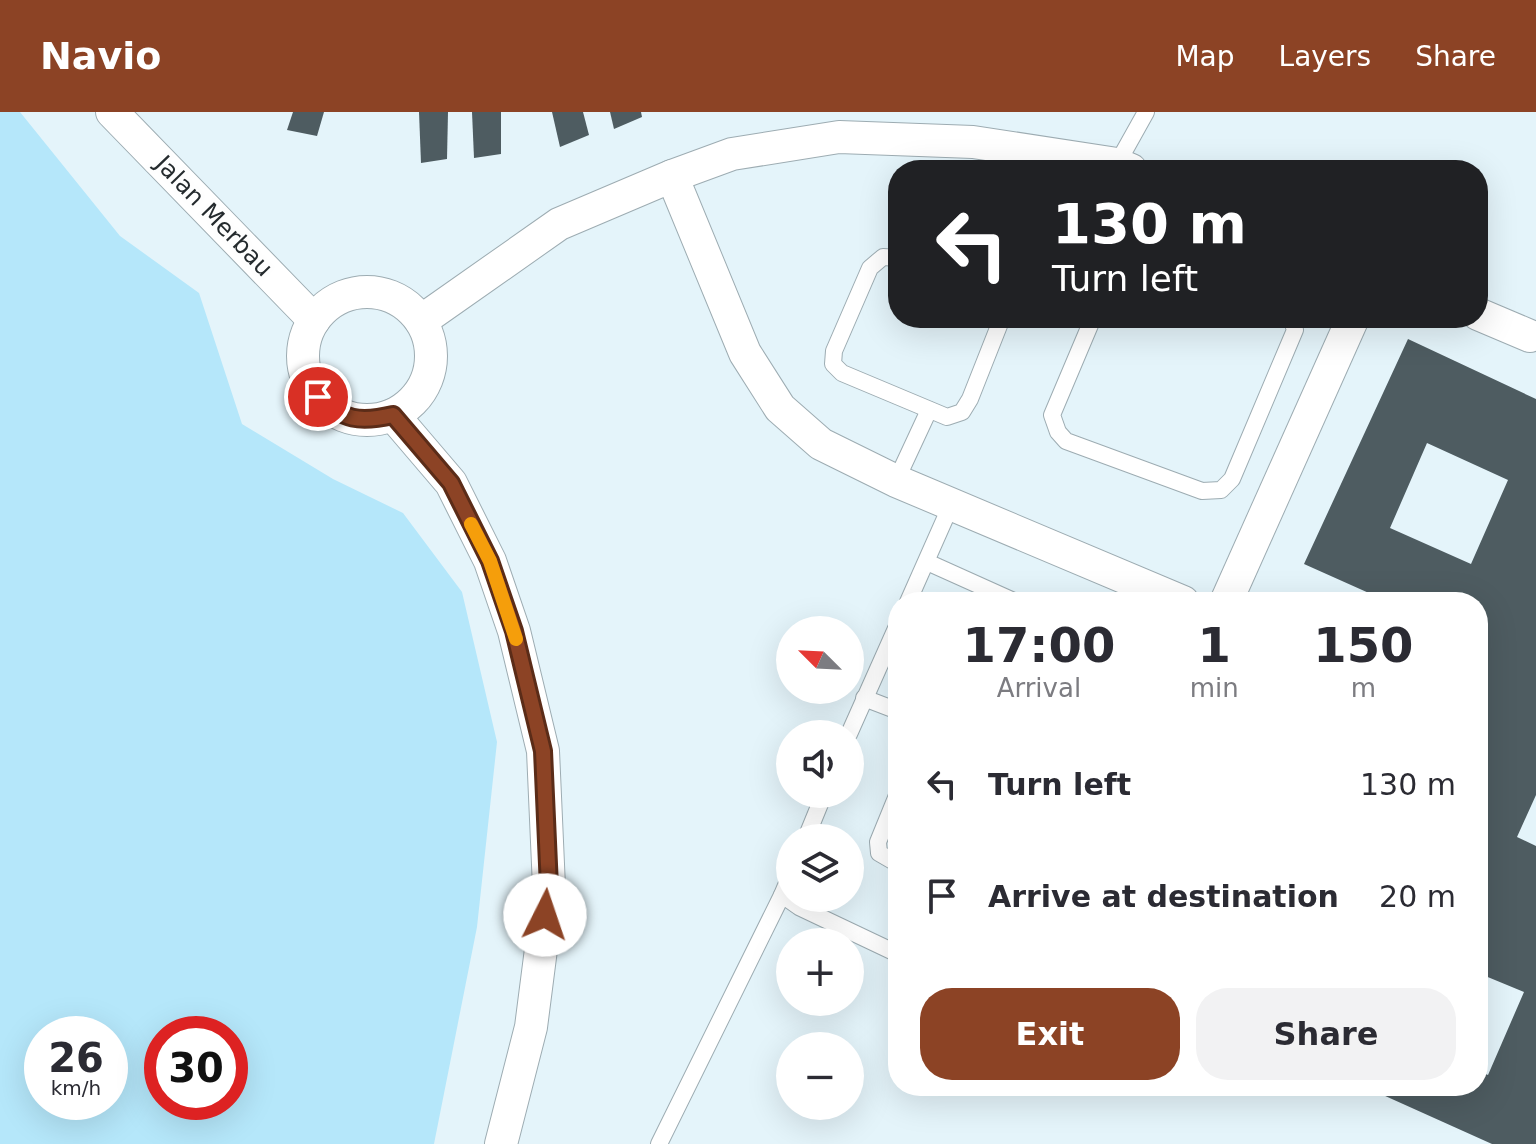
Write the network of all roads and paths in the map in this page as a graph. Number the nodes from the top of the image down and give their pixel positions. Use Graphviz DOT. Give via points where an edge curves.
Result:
graph roads {
  1 [pos="112,112"];
  2 [pos="1146,112"];
  3 [pos="1082,160"];
  4 [pos="1127,160"];
  5 [pos="672,176"];
  6 [pos="888,257"];
  7 [pos="1488,318"];
  8 [pos="314,320"];
  9 [pos="421,321"];
  10 [pos="998,328"];
  11 [pos="1089,328"];
  12 [pos="1294,328"];
  13 [pos="1349,328"];
  14 [pos="1530,336"];
  15 [pos="929,410"];
  16 [pos="393,415"];
  17 [pos="896,481"];
  18 [pos="951,505"];
  19 [pos="927,562"];
  20 [pos="913,592"];
  21 [pos="994,592"];
  22 [pos="1159,592"];
  23 [pos="1230,592"];
  24 [pos="888,646"];
  25 [pos="864,698"];
  26 [pos="888,707"];
  27 [pos="888,818"];
  28 [pos="888,858"];
  29 [pos="776,907"];
  30 [pos="810,912"];
  31 [pos="888,949"];
  32 [pos="501,1144"];
  33 [pos="659,1144"];
  1 -- 8 [label="street, Jalan Merbau"];
  2 -- 4 [label="lane"];
  3 -- 5 [label="street" via="973,142 839,137 732,154"];
  5 -- 9 [label="street" via="559,224"];
  5 -- 17 [label="street" via="745,353 780,408 821,444"];
  6 -- 15 [label="lane" via="870,268 833,364 842,373"];
  7 -- 14 [label="street"];
  8 -- 9 [label="street" via="347,295 368,292 389,295"];
  8 -- 16 [label="street" via="303,360 318,397 352,419"];
  9 -- 16 [label="street" via="432,356 428,374 421,392"];
  10 -- 15 [label="lane" via="962,412 947,417"];
  11 -- 12 [label="lane" via="1052,415 1058,432 1066,441 1202,491 1221,490 1232,479"];
  13 -- 23 [label="street"];
  15 -- 17 [label="lane"];
  16 -- 32 [label="street" via="451,483 490,561 514,631 543,751 549,887 531,1027"];
  17 -- 18 [label="street"];
  18 -- 19 [label="lane"];
  18 -- 22 [label="street"];
  19 -- 20 [label="lane"];
  19 -- 21 [label="lane"];
  24 -- 25 [label="lane"];
  25 -- 26 [label="lane"];
  27 -- 28 [label="lane" via="878,842 879,853"];
  29 -- 33 [label="lane"];
  30 -- 31 [label="lane"];
}
